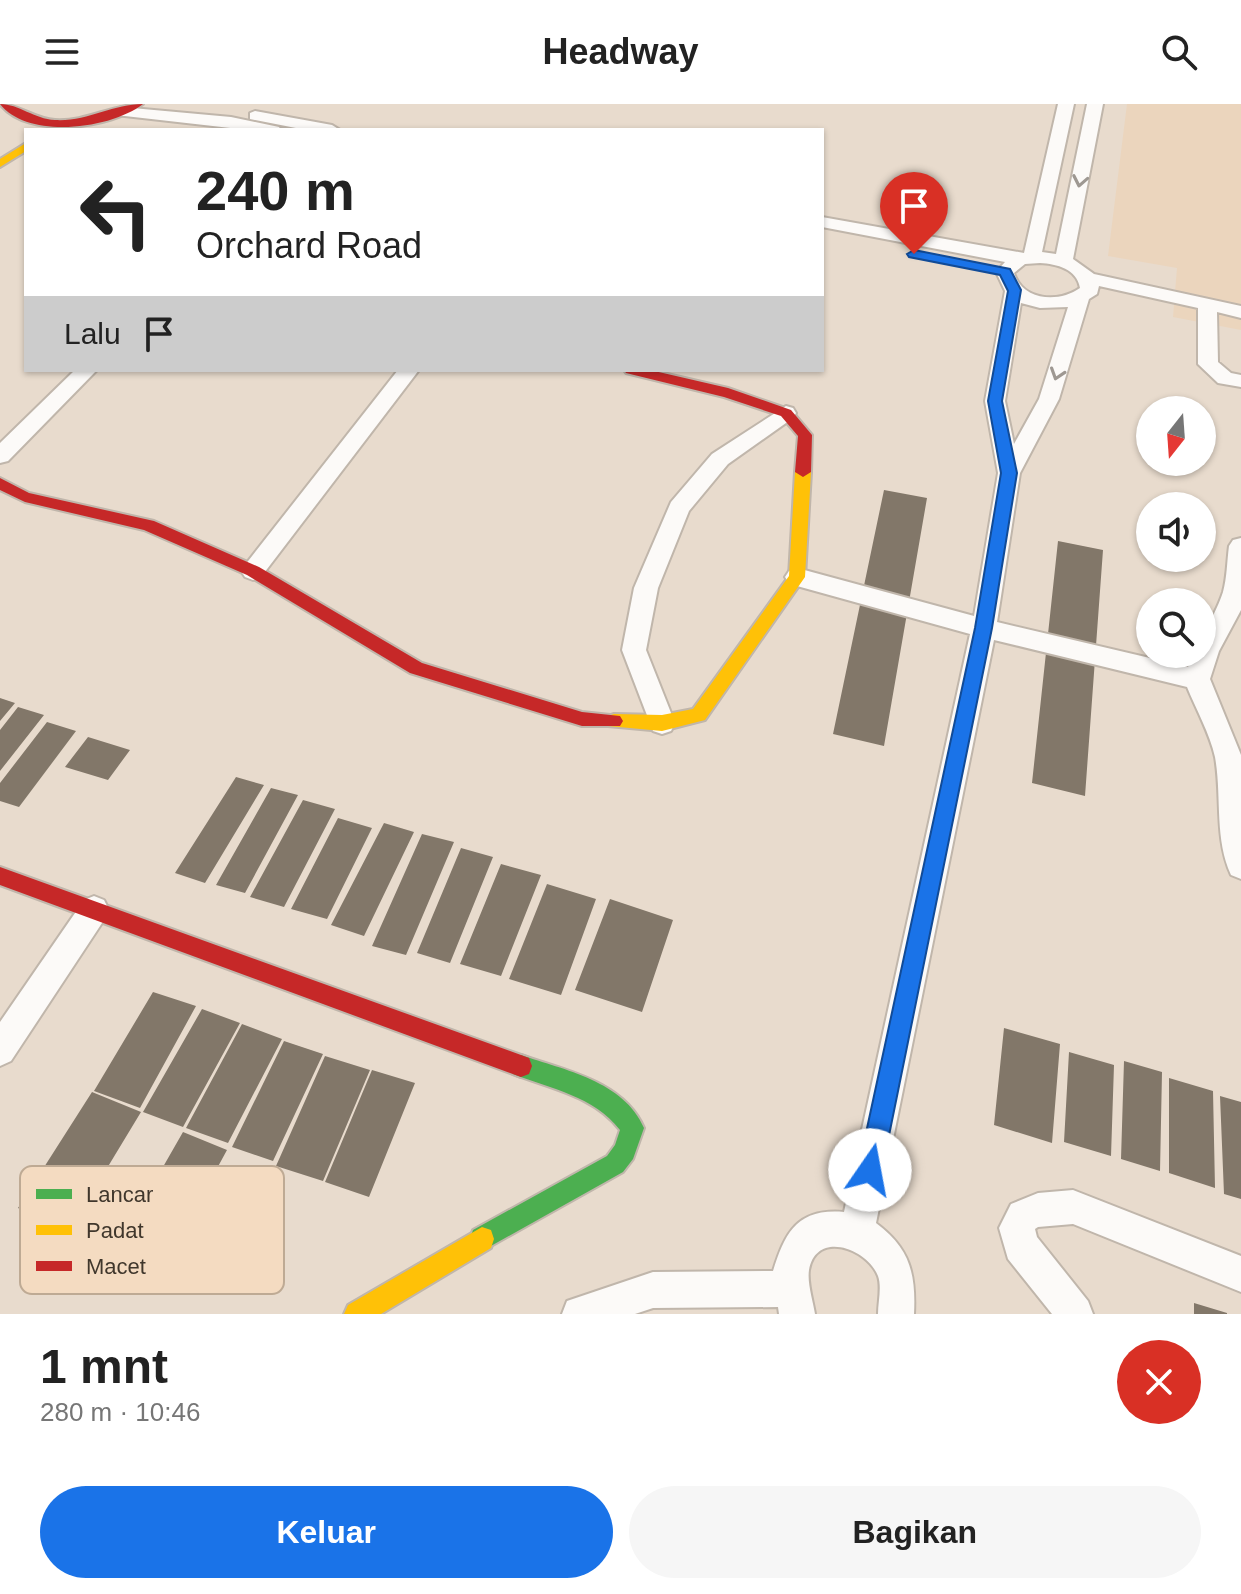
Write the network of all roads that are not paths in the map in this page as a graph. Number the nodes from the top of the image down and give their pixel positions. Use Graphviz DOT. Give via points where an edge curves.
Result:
graph roads {
  1 [pos="209,104"];
  2 [pos="1066,104"];
  3 [pos="1095,104"];
  4 [pos="129,108"];
  5 [pos="6,114"];
  6 [pos="53,127"];
  7 [pos="262,128"];
  8 [pos="323,128"];
  9 [pos="24,147"];
  10 [pos="0,164"];
  11 [pos="824,222"];
  12 [pos="824,236"];
  13 [pos="1064,261"];
  14 [pos="1018,270"];
  15 [pos="1088,278"];
  16 [pos="1080,300"];
  17 [pos="1207,305"];
  18 [pos="1241,312"];
  19 [pos="85,372"];
  20 [pos="407,372"];
  21 [pos="639,372"];
  22 [pos="1241,381"];
  23 [pos="786,413"];
  24 [pos="0,456"];
  25 [pos="1009,473"];
  26 [pos="0,483"];
  27 [pos="1241,546"];
  28 [pos="253,571"];
  29 [pos="797,577"];
  30 [pos="984,628"];
  31 [pos="1197,679"];
  32 [pos="662,723"];
  33 [pos="1241,866"];
  34 [pos="0,876"];
  35 [pos="94,910"];
  36 [pos="0,1050"];
  37 [pos="857,1231"];
  38 [pos="1241,1274"];
  39 [pos="793,1301"];
  40 [pos="357,1314"];
  41 [pos="580,1314"];
  42 [pos="896,1314"];
  43 [pos="1075,1314"];
  1 -- 8 [label="street"];
  2 -- 14 [label="street"];
  3 -- 13 [label="street, one-way"];
  4 -- 6 [label="street"];
  4 -- 7 [label="street"];
  5 -- 6 [label="street"];
  9 -- 10 [label="street"];
  11 -- 14 [label="street"];
  12 -- 14 [label="street"];
  13 -- 14 [label="street"];
  13 -- 15 [label="street"];
  14 -- 16 [label="street" via="1047,304"];
  14 -- 25 [label="street" via="995,401"];
  15 -- 16 [label="street" via="1090,290"];
  15 -- 17 [label="street"];
  16 -- 25 [label="street, one-way" via="1049,399"];
  17 -- 18 [label="street"];
  17 -- 22 [label="street" via="1208,364 1225,378"];
  19 -- 24 [label="street"];
  20 -- 28 [label="street"];
  21 -- 23 [label="street"];
  23 -- 29 [label="street" via="805,435"];
  23 -- 32 [label="street" via="720,459 679,508 646,588 634,650"];
  25 -- 30 [label="street"];
  26 -- 28 [label="street" via="25,497 148,525"];
  27 -- 31 [label="street" via="1226,619 1207,649"];
  28 -- 32 [label="street" via="416,668 582,719"];
  29 -- 30 [label="street"];
  29 -- 32 [label="street" via="699,715"];
  30 -- 31 [label="street"];
  30 -- 37 [label="street"];
  31 -- 33 [label="street" via="1228,756"];
  34 -- 35 [label="street"];
  35 -- 36 [label="street"];
  35 -- 40 [label="street" via="600,1095 622,1111 632,1128 615,1164"];
  37 -- 39 [label="street" via="822,1228 807,1237 789,1269"];
  37 -- 42 [label="street" via="877,1243 890,1263 899,1286"];
  38 -- 43 [label="street" via="1073,1207 1023,1216 1017,1228 1021,1246"];
  39 -- 41 [label="street" via="653,1290"];
}
